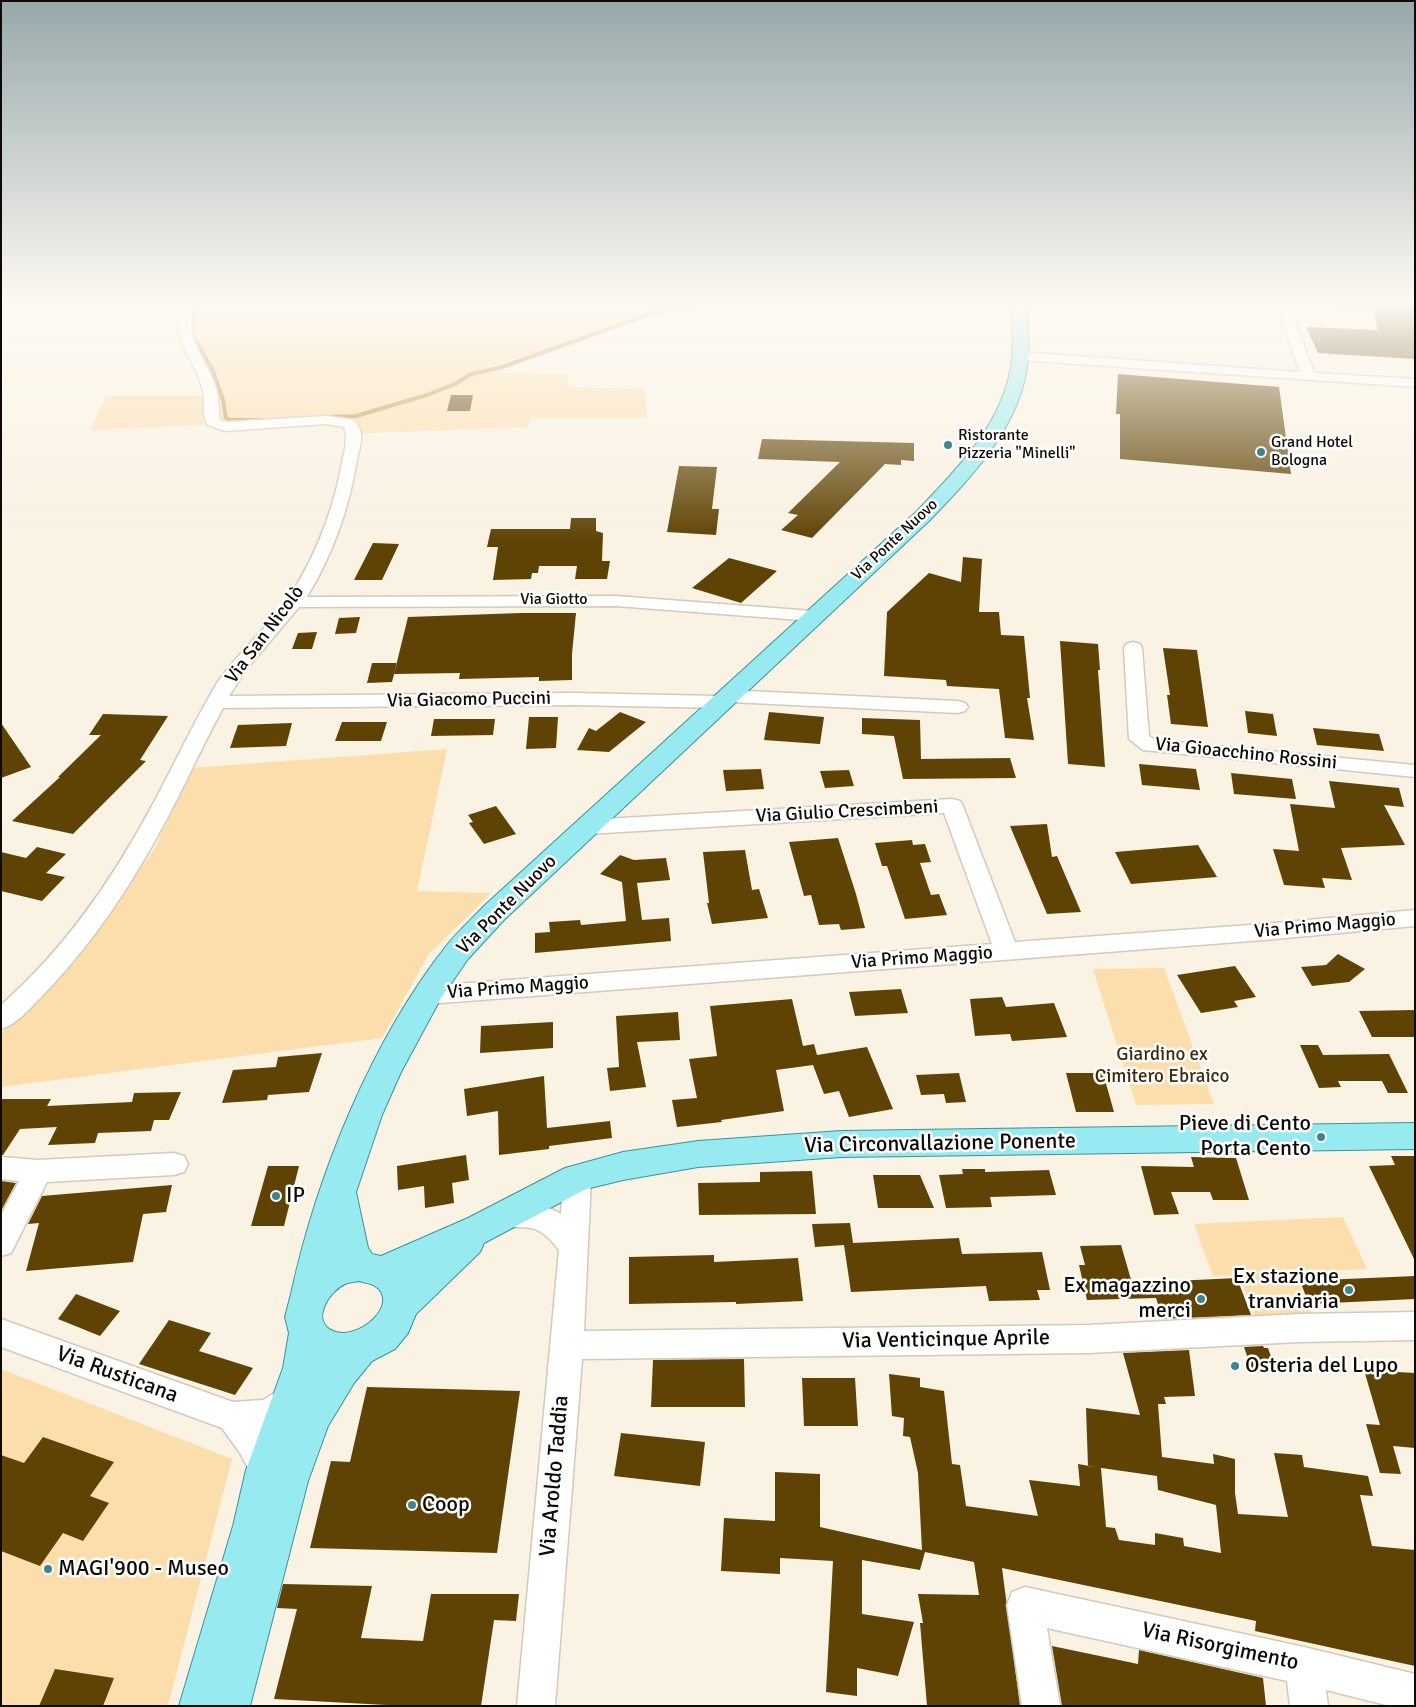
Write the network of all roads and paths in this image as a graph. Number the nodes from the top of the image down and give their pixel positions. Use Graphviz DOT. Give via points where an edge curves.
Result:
graph roads {
  1 [pos="206,382"];
  2 [pos="1016,382"];
  3 [pos="1392,382"];
  4 [pos="1415,383"];
  5 [pos="293,602"];
  6 [pos="813,616"];
  7 [pos="1133,648"];
  8 [pos="724,699"];
  9 [pos="217,702"];
  10 [pos="958,707"];
  11 [pos="1415,771"];
  12 [pos="587,827"];
  13 [pos="1415,918"];
  14 [pos="1007,952"];
  15 [pos="428,995"];
  16 [pos="1,1020"];
  17 [pos="1415,1136"];
  18 [pos="174,1164"];
  19 [pos="1,1168"];
  20 [pos="38,1171"];
  21 [pos="577,1178"];
  22 [pos="339,1187"];
  23 [pos="492,1221"];
  24 [pos="1,1244"];
  25 [pos="573,1246"];
  26 [pos="372,1269"];
  27 [pos="310,1294"];
  28 [pos="402,1304"];
  29 [pos="1415,1326"];
  30 [pos="1,1333"];
  31 [pos="308,1333"];
  32 [pos="566,1345"];
  33 [pos="360,1348"];
  34 [pos="289,1401"];
  35 [pos="234,1417"];
  36 [pos="268,1470"];
  37 [pos="1304,1666"];
  38 [pos="1415,1694"];
  39 [pos="202,1706"];
  40 [pos="227,1706"];
  41 [pos="536,1706"];
  42 [pos="1041,1706"];
  43 [pos="1309,1706"];
  1 -- 5 [label="street, Via San Nicolò" via="213,422 225,427 336,420 353,427 341,502 310,575"];
  2 -- 6 [label="main road, Via Ponte Nuovo" via="1001,419 969,468 923,516"];
  3 -- 4 [label="street"];
  5 -- 6 [label="street, Via Giotto" via="616,601"];
  5 -- 9 [label="street, Via San Nicolò" via="228,682"];
  6 -- 8 [label="main road, Via Ponte Nuovo"];
  7 -- 11 [label="street, Via Gioacchino Rossini" via="1139,739 1150,746"];
  8 -- 9 [label="street, Via Giacomo Puccini"];
  8 -- 10 [label="street"];
  8 -- 12 [label="main road, Via Ponte Nuovo"];
  9 -- 16 [label="street, Via San Nicolò" via="137,852 92,921 76,944 35,989"];
  12 -- 14 [label="street, Via Giulio Crescimbeni" via="952,806"];
  12 -- 15 [label="main road, Via Ponte Nuovo" via="494,913 458,952"];
  13 -- 14 [label="street, Via Primo Maggio"];
  14 -- 15 [label="street, Via Primo Maggio"];
  15 -- 22 [label="main road, Via Ponte Nuovo" via="388,1062 360,1126"];
  17 -- 21 [label="main road, Via Circonvallazione Ponente" via="841,1144 698,1154 624,1166"];
  18 -- 20 [label="street"];
  19 -- 20 [label="street"];
  20 -- 24 [label="street"];
  21 -- 23 [label="main road, Via Circonvallazione Ponente"];
  21 -- 25 [label="street, Via Aroldo Taddia"];
  22 -- 26 [label="main road, Via Ponte Nuovo" via="351,1254"];
  22 -- 27 [label="main road, Via Ponte Nuovo"];
  23 -- 25 [label="street" via="520,1213 535,1215 561,1229"];
  23 -- 26 [label="main road, Via Circonvallazione Ponente"];
  23 -- 28 [label="main road, Via Circonvallazione Ponente"];
  25 -- 32 [label="street, Via Aroldo Taddia"];
  26 -- 27 [label="main road" via="345,1268 331,1274"];
  26 -- 28 [label="main road" via="395,1280 401,1290"];
  27 -- 31 [label="main road" via="304,1307 303,1321"];
  28 -- 33 [label="main road" via="400,1315 384,1335"];
  29 -- 32 [label="street, Via Venticinque Aprile" via="1299,1328 1089,1339"];
  30 -- 35 [label="street, Via Rusticana"];
  31 -- 33 [label="main road" via="329,1348"];
  31 -- 34 [label="main road" via="302,1368"];
  32 -- 41 [label="street, Via Aroldo Taddia"];
  33 -- 40 [label="main road" via="340,1371 311,1418 286,1481"];
  34 -- 35 [label="street, Via Rusticana" via="270,1413"];
  34 -- 36 [label="main road"];
  35 -- 36 [label="street"];
  36 -- 39 [label="main road"];
  37 -- 38 [label="street, Via Risorgimento"];
  37 -- 42 [label="street, Via Risorgimento" via="1025,1605"];
  37 -- 43 [label="street"];
}
